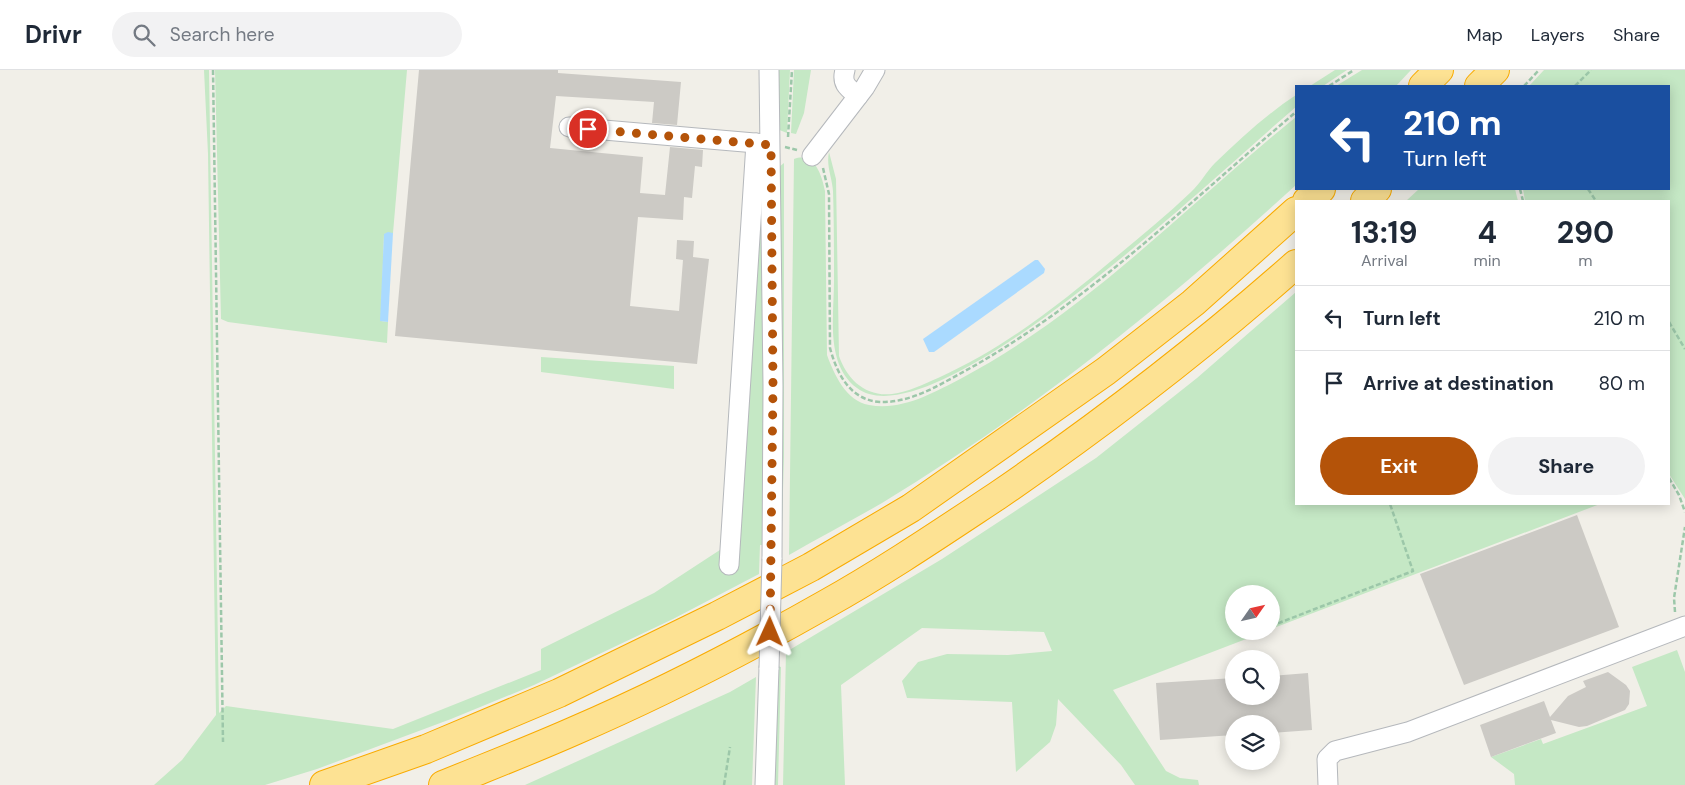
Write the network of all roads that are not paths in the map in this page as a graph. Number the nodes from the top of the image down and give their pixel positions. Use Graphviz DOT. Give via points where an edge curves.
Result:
graph roads {
  1 [pos="769,70"];
  2 [pos="845,70"];
  3 [pos="875,70"];
  4 [pos="1439,70"];
  5 [pos="1495,70"];
  6 [pos="1424,85"];
  7 [pos="1480,85"];
  8 [pos="858,96"];
  9 [pos="569,127"];
  10 [pos="772,145"];
  11 [pos="812,156"];
  12 [pos="1320,190"];
  13 [pos="1376,190"];
  14 [pos="1308,200"];
  15 [pos="1366,200"];
  16 [pos="1295,212"];
  17 [pos="1295,265"];
  18 [pos="729,565"];
  19 [pos="1682,628"];
  20 [pos="324,785"];
  21 [pos="443,785"];
  22 [pos="765,785"];
  23 [pos="1328,785"];
  1 -- 10 [label="street"];
  2 -- 8 [label="street" via="844,84"];
  3 -- 8 [label="street"];
  4 -- 6 [label="highway"];
  5 -- 7 [label="highway"];
  8 -- 11 [label="street"];
  9 -- 10 [label="street"];
  10 -- 18 [label="street"];
  10 -- 22 [label="street, bridge" via="772,559"];
  12 -- 14 [label="highway"];
  13 -- 15 [label="highway"];
  16 -- 20 [label="highway" via="1157,332 911,508 726,612 559,693 426,749"];
  17 -- 21 [label="highway" via="1220,331 1075,443 891,565 827,604 679,682 575,731"];
  19 -- 23 [label="street" via="1408,732 1335,751 1327,759"];
}
